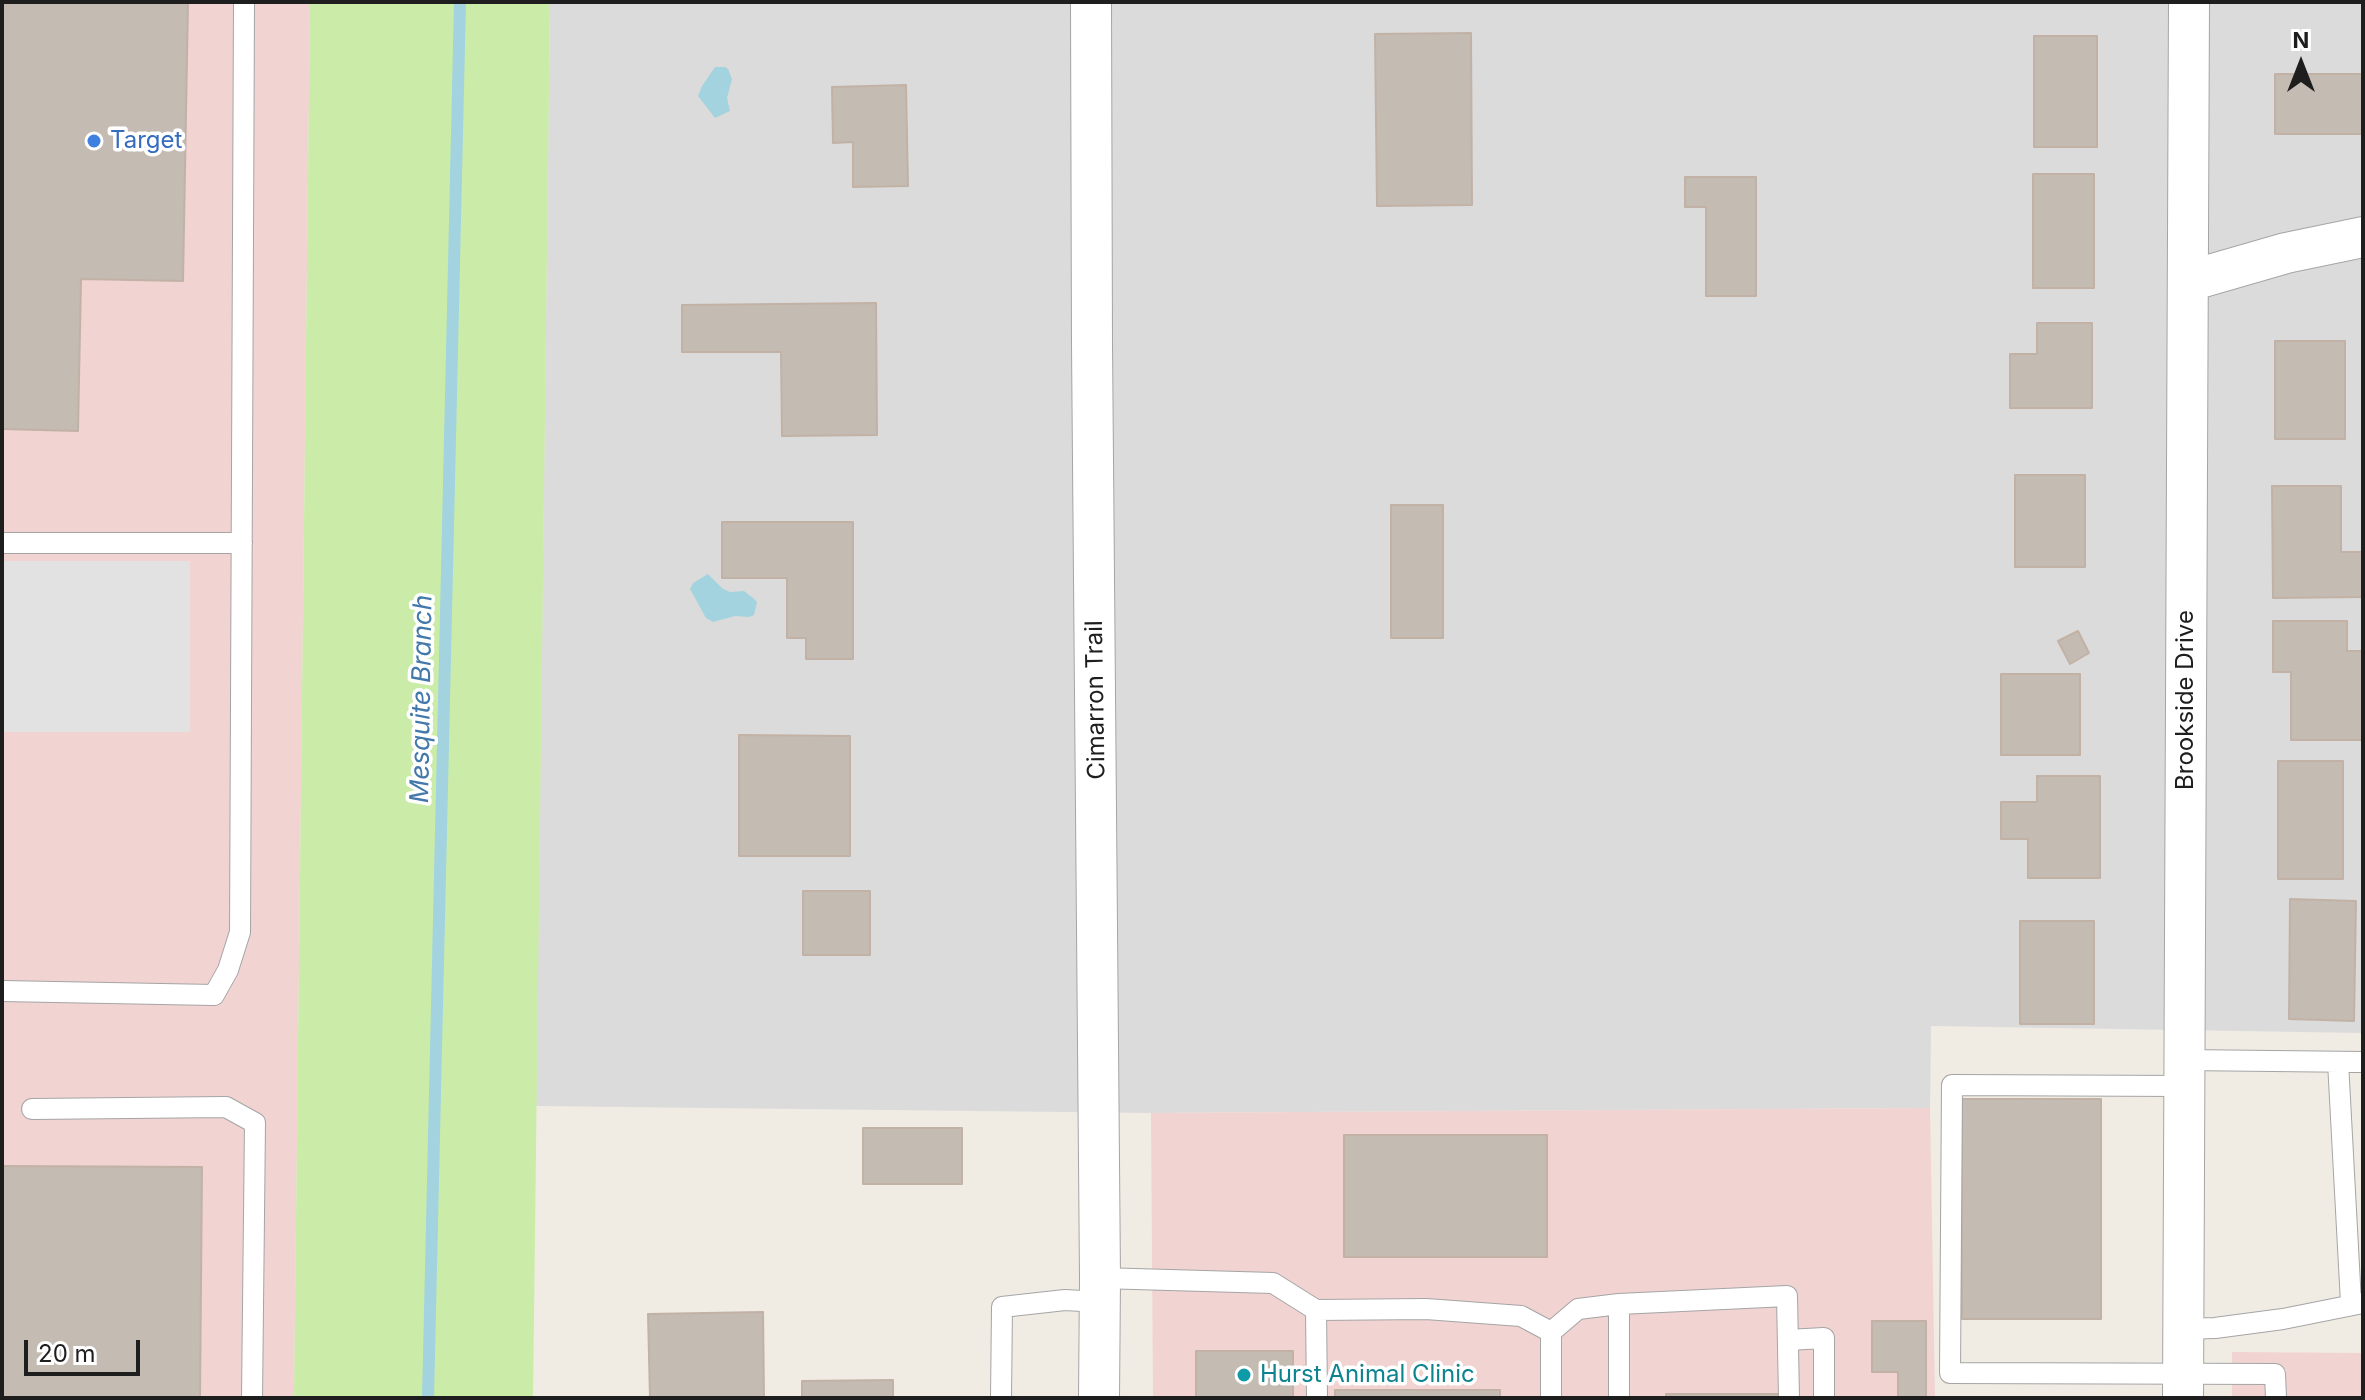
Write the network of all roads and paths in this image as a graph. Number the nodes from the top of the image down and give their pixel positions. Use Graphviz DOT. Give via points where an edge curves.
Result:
graph roads {
  1 [pos="244,2"];
  2 [pos="1091,2"];
  3 [pos="2189,2"];
  4 [pos="2363,237"];
  5 [pos="2189,281"];
  6 [pos="2,543"];
  7 [pos="242,543"];
  8 [pos="2,991"];
  9 [pos="2338,1062"];
  10 [pos="2363,1062"];
  11 [pos="2183,1073"];
  12 [pos="32,1109"];
  13 [pos="1100,1290"];
  14 [pos="2357,1303"];
  15 [pos="1619,1304"];
  16 [pos="1316,1310"];
  17 [pos="2183,1329"];
  18 [pos="1551,1332"];
  19 [pos="1788,1340"];
  20 [pos="2183,1386"];
  21 [pos="252,1398"];
  22 [pos="1001,1398"];
  23 [pos="1099,1398"];
  24 [pos="1317,1398"];
  25 [pos="1551,1398"];
  26 [pos="1619,1398"];
  27 [pos="1789,1398"];
  28 [pos="1824,1398"];
  29 [pos="2276,1398"];
  1 -- 7 [label="lane"];
  2 -- 13 [label="street, Cimarron Trail"];
  3 -- 5 [label="street, Brookside Drive"];
  4 -- 5 [label="street"];
  5 -- 11 [label="street, Brookside Drive"];
  6 -- 7 [label="lane"];
  7 -- 8 [label="lane" via="240,932 228,970 214,995"];
  9 -- 10 [label="lane"];
  9 -- 11 [label="lane"];
  9 -- 14 [label="lane"];
  11 -- 17 [label="street, Brookside Drive"];
  11 -- 20 [label="lane" via="1952,1085 1950,1373"];
  12 -- 21 [label="lane" via="226,1107 255,1123"];
  13 -- 16 [label="lane" via="1273,1283"];
  13 -- 22 [label="lane" via="1002,1307"];
  13 -- 23 [label="street, Cimarron Trail"];
  14 -- 17 [label="lane" via="2283,1319"];
  15 -- 18 [label="lane" via="1578,1309"];
  15 -- 19 [label="lane" via="1787,1296"];
  15 -- 26 [label="lane"];
  16 -- 18 [label="lane" via="1426,1309 1521,1316"];
  16 -- 24 [label="lane"];
  17 -- 20 [label="street, Brookside Drive"];
  18 -- 25 [label="lane"];
  19 -- 27 [label="lane"];
  19 -- 28 [label="lane" via="1824,1338"];
  20 -- 29 [label="lane" via="2275,1374"];
}
